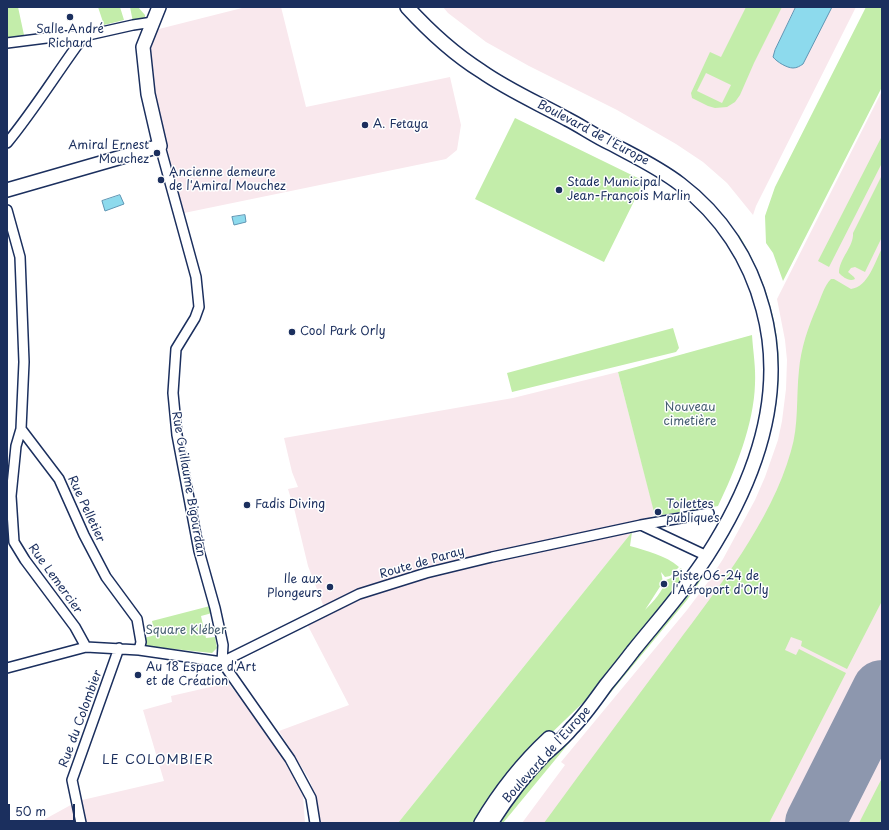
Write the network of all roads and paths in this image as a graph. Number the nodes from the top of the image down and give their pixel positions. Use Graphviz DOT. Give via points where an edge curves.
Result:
graph roads {
  1 [pos="159,7"];
  2 [pos="407,7"];
  3 [pos="153,22"];
  4 [pos="84,36"];
  5 [pos="7,43"];
  6 [pos="7,143"];
  7 [pos="160,146"];
  8 [pos="7,190"];
  9 [pos="7,210"];
  10 [pos="21,429"];
  11 [pos="709,513"];
  12 [pos="641,525"];
  13 [pos="707,556"];
  14 [pos="86,647"];
  15 [pos="119,648"];
  16 [pos="139,650"];
  17 [pos="222,662"];
  18 [pos="7,668"];
  19 [pos="604,687"];
  20 [pos="81,823"];
  21 [pos="315,823"];
  22 [pos="481,823"];
  23 [pos="491,823"];
  1 -- 3 [label="main road, Rue Guillaume Bigourdan"];
  2 -- 13 [label="main road, Boulevard de l'Europe" via="431,31 480,71 642,158 681,184 720,223 742,254 753,278 766,319 771,352 770,397 765,430 754,464"];
  3 -- 4 [label="street"];
  3 -- 7 [label="main road, Rue Guillaume Bigourdan" via="143,47 148,94"];
  4 -- 5 [label="street"];
  4 -- 6 [label="street"];
  7 -- 8 [label="main road"];
  7 -- 17 [label="street, Rue Guillaume Bigourdan" via="196,277 199,307 176,349 173,393 177,435 200,551 223,646"];
  9 -- 10 [label="street" via="20,257 24,362"];
  10 -- 14 [label="street, Rue Lemercier" via="16,446 11,496 14,542 75,627"];
  10 -- 16 [label="street, Rue Pelletier" via="59,479 106,577 137,620 141,642"];
  11 -- 12 [label="street, Route de Paray"];
  12 -- 13 [label="street"];
  12 -- 17 [label="street, Route de Paray" via="426,573 359,594"];
  13 -- 19 [label="main road, Boulevard de l'Europe" via="676,599"];
  14 -- 15 [label="street"];
  14 -- 18 [label="street"];
  15 -- 16 [label="street"];
  15 -- 20 [label="street, Rue du Colombier" via="72,780"];
  16 -- 17 [label="street"];
  17 -- 21 [label="street" via="290,759 311,798"];
  19 -- 22 [label="main road, Boulevard de l'Europe" via="527,760 499,794"];
  19 -- 23 [label="main road, Boulevard de l'Europe" via="571,730 525,776"];
}
